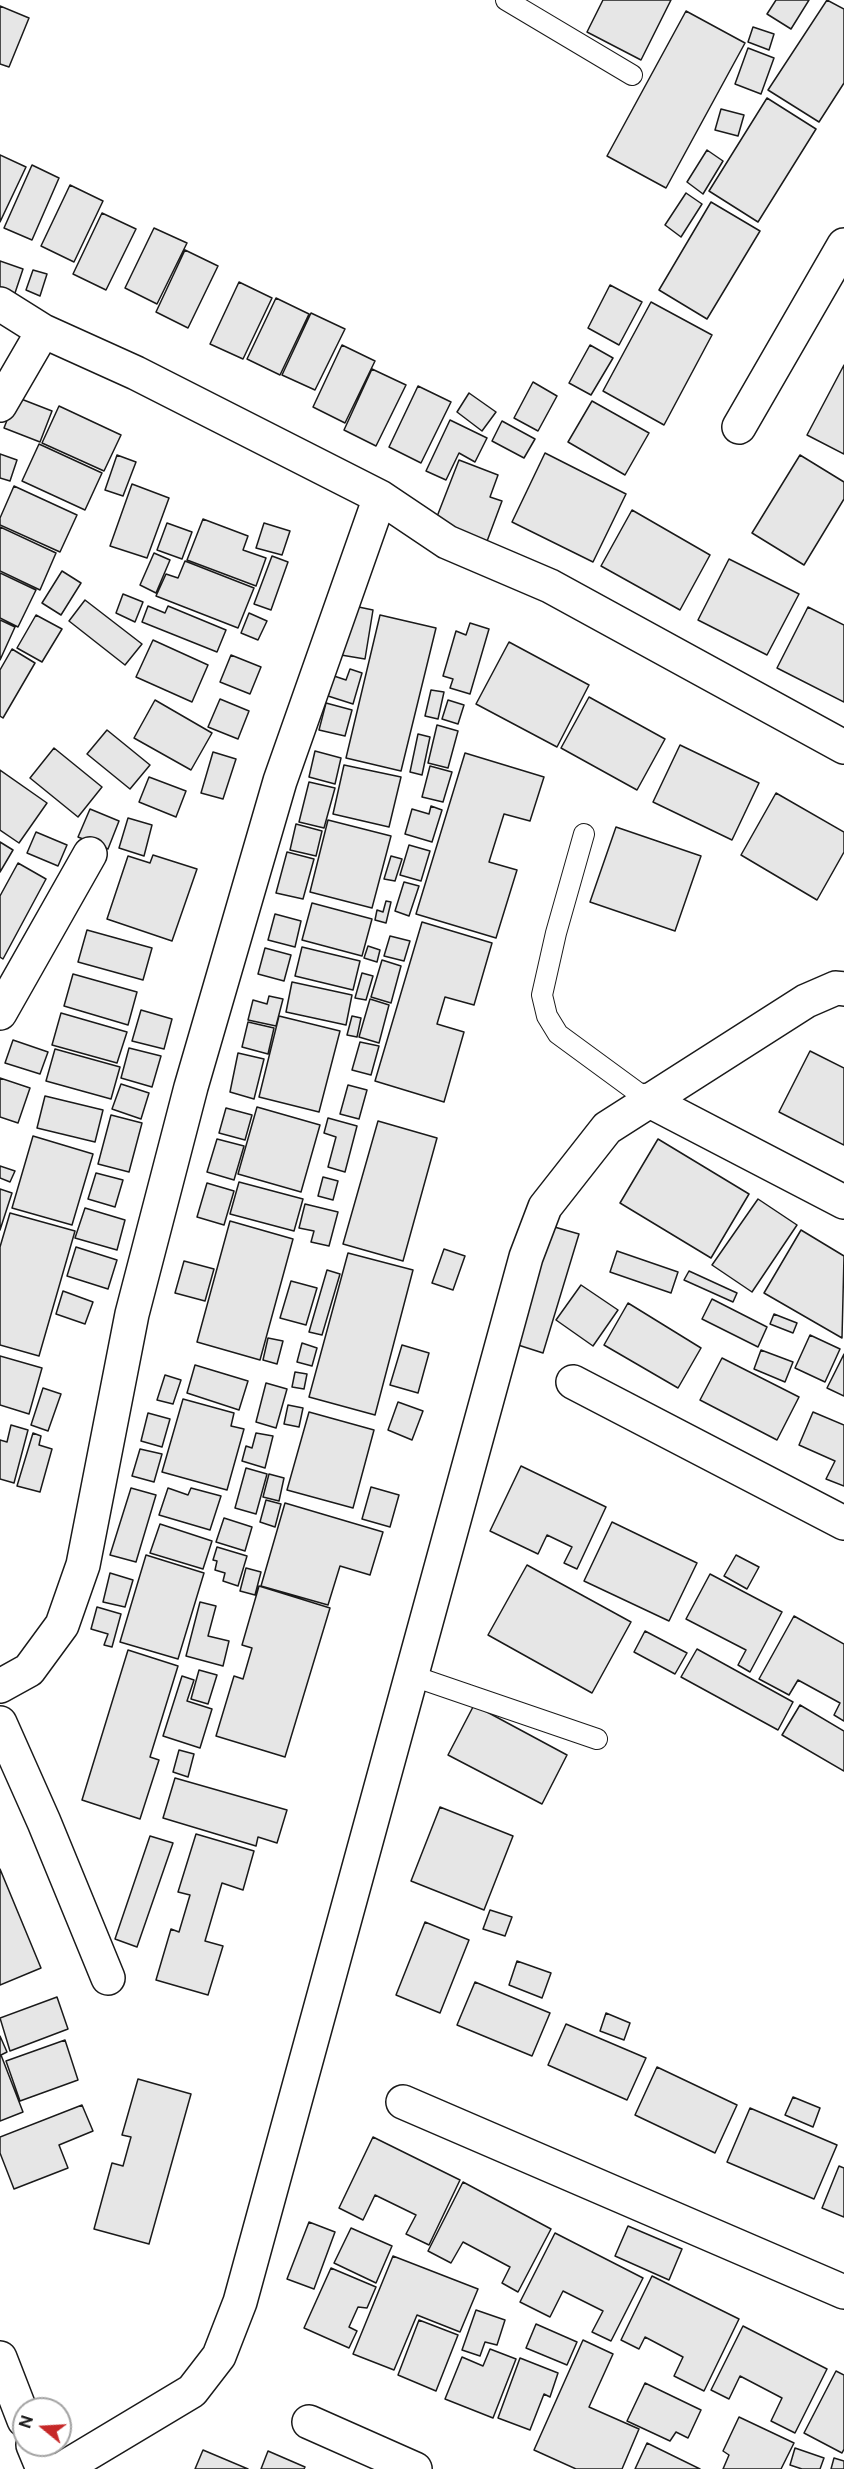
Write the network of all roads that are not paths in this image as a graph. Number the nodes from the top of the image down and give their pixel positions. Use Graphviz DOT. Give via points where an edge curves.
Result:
graph roads {
  1 [pos="506,0"];
  2 [pos="632,75"];
  3 [pos="844,245"];
  4 [pos="0,304"];
  5 [pos="43,331"];
  6 [pos="0,405"];
  7 [pos="739,427"];
  8 [pos="380,497"];
  9 [pos="844,747"];
  10 [pos="585,834"];
  11 [pos="90,854"];
  12 [pos="844,988"];
  13 [pos="0,1013"];
  14 [pos="648,1100"];
  15 [pos="844,1202"];
  16 [pos="573,1382"];
  17 [pos="844,1523"];
  18 [pos="411,1676"];
  19 [pos="0,1686"];
  20 [pos="0,1723"];
  21 [pos="597,1739"];
  22 [pos="108,1978"];
  23 [pos="403,2102"];
  24 [pos="844,2292"];
  25 [pos="0,2358"];
  26 [pos="15,2397"];
  27 [pos="309,2422"];
  28 [pos="62,2469"];
  29 [pos="415,2469"];
  1 -- 2 [label="lane"];
  3 -- 7 [label="street"];
  4 -- 5 [label="street"];
  5 -- 6 [label="street"];
  5 -- 8 [label="street" via="136,373"];
  8 -- 9 [label="street" via="447,542 550,586"];
  8 -- 19 [label="street" via="280,781 191,1087 132,1314 83,1564 62,1625 29,1670"];
  10 -- 14 [label="lane" via="542,995 547,1016 558,1034"];
  11 -- 13 [label="street"];
  12 -- 14 [label="street" via="806,1001"];
  14 -- 15 [label="street"];
  14 -- 18 [label="street" via="607,1128 567,1176 536,1227"];
  16 -- 17 [label="street"];
  18 -- 21 [label="lane"];
  18 -- 28 [label="street" via="240,2302 219,2356 192,2391"];
  20 -- 22 [label="street"];
  23 -- 24 [label="street"];
  25 -- 26 [label="street"];
  27 -- 29 [label="street"];
}
